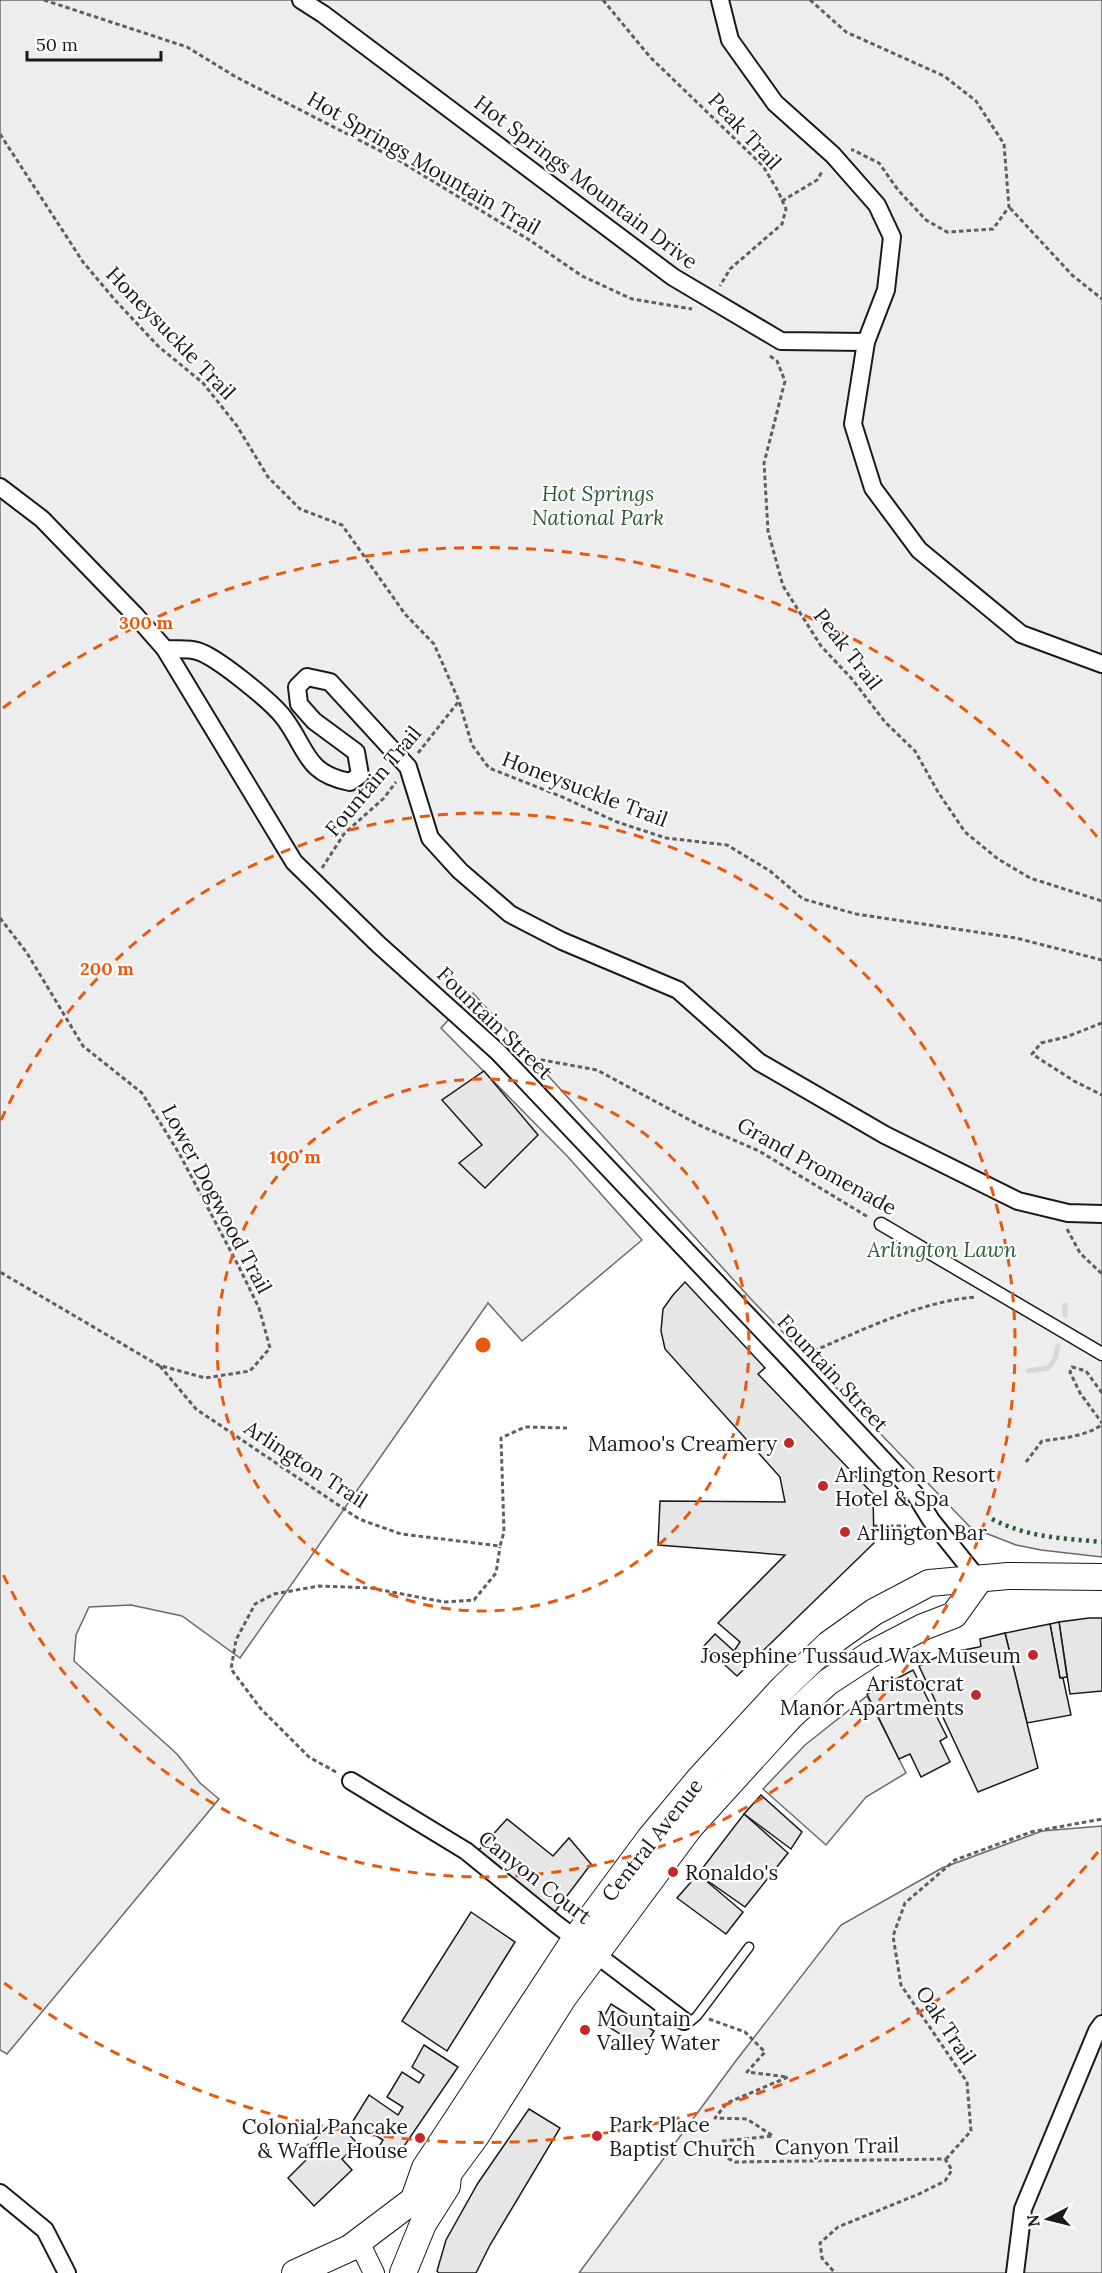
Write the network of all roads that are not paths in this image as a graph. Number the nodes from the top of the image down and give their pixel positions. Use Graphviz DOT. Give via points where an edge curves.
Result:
graph roads {
  1 [pos="301,0"];
  2 [pos="720,0"];
  3 [pos="866,342"];
  4 [pos="0,487"];
  5 [pos="165,649"];
  6 [pos="1102,664"];
  7 [pos="1102,1214"];
  8 [pos="881,1224"];
  9 [pos="1102,1354"];
  10 [pos="1102,1577"];
  11 [pos="979,1580"];
  12 [pos="351,1781"];
  13 [pos="576,1938"];
  14 [pos="749,1947"];
  15 [pos="596,1953"];
  16 [pos="691,2018"];
  17 [pos="1102,2024"];
  18 [pos="448,2174"];
  19 [pos="0,2193"];
  20 [pos="414,2199"];
  21 [pos="359,2242"];
  22 [pos="309,2270"];
  23 [pos="67,2273"];
  24 [pos="374,2273"];
  25 [pos="403,2273"];
  26 [pos="1016,2273"];
  1 -- 3 [label="street, Hot Springs Mountain Drive" via="673,277 781,341"];
  2 -- 3 [label="street" via="730,40 775,103 833,155 878,205 892,237 886,290"];
  3 -- 6 [label="street" via="853,424 873,488 899,524 919,550 1021,634"];
  4 -- 5 [label="street, Fountain Street" via="42,519"];
  5 -- 7 [label="street" via="198,651 236,674 284,718 308,759 333,779 350,782 360,775 356,752 314,721 299,704 297,687 307,677 330,682 408,767 430,838 460,871 510,914 562,941 678,990 759,1062 885,1135 1018,1201 1068,1214"];
  5 -- 11 [label="street, Fountain Street" via="294,862 498,1052 915,1494"];
  8 -- 9 [label="street, Grand Promenade"];
  10 -- 11 [label="main road, Central Avenue" via="1008,1576"];
  11 -- 13 [label="main road, Central Avenue" via="929,1583 874,1612 829,1644 700,1778"];
  11 -- 15 [label="main road, Central Avenue" via="954,1615 871,1654 828,1682 790,1717 690,1827"];
  12 -- 13 [label="street, Canyon Court" via="466,1851"];
  13 -- 15 [label="street, Canyon Court"];
  13 -- 20 [label="main road, Central Avenue" via="425,2168"];
  14 -- 16 [label="lane"];
  15 -- 16 [label="street, Canyon Court"];
  15 -- 18 [label="main road, Central Avenue"];
  17 -- 26 [label="street" via="1023,2209"];
  18 -- 20 [label="main road, Central Avenue"];
  18 -- 25 [label="main road" via="447,2186 423,2224"];
  19 -- 23 [label="street" via="45,2230"];
  20 -- 21 [label="main road, Central Avenue"];
  21 -- 22 [label="main road, Central Avenue"];
  21 -- 24 [label="street"];
}
